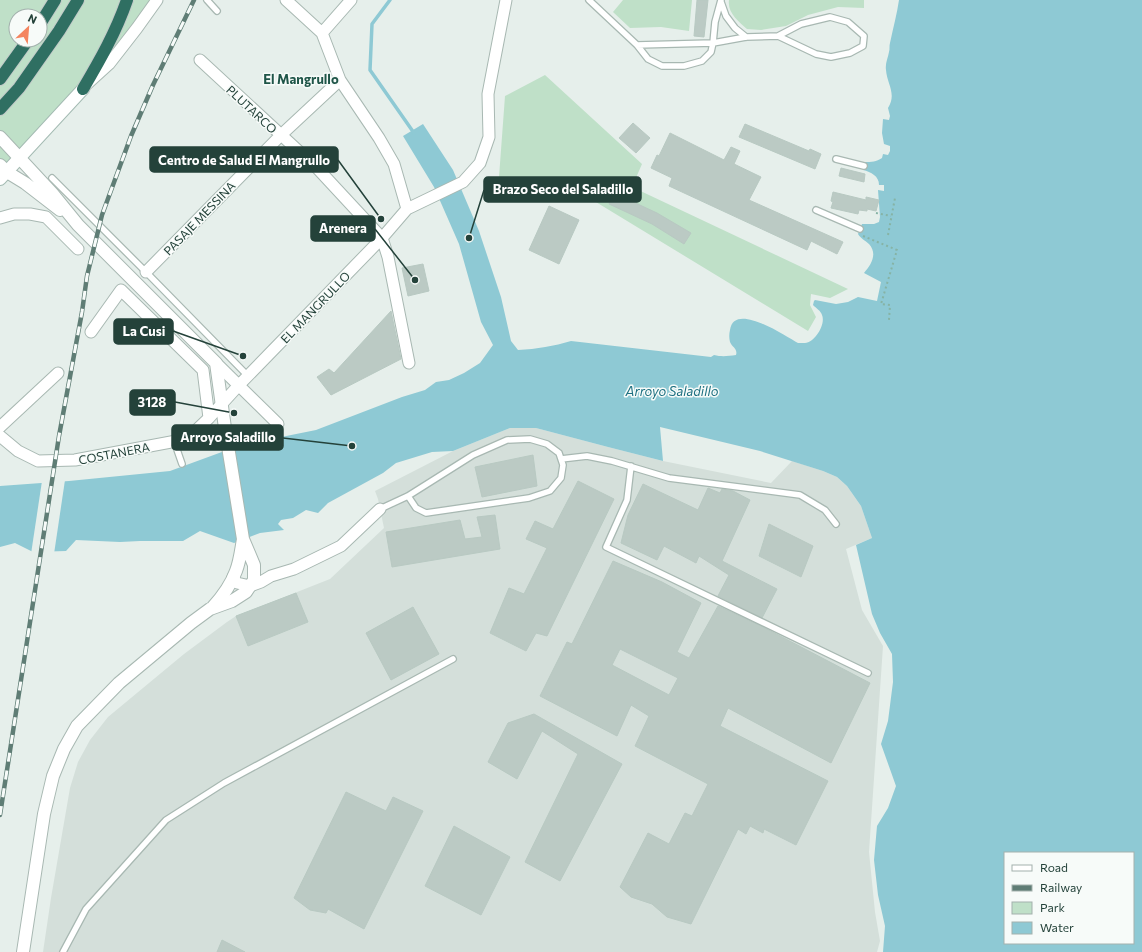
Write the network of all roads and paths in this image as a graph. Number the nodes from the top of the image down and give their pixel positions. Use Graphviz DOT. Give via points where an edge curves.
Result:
graph roads {
  1 [pos="55,0"];
  2 [pos="78,0"];
  3 [pos="127,0"];
  4 [pos="157,0"];
  5 [pos="207,0"];
  6 [pos="286,0"];
  7 [pos="351,0"];
  8 [pos="506,0"];
  9 [pos="589,0"];
  10 [pos="721,0"];
  11 [pos="48,11"];
  12 [pos="217,11"];
  13 [pos="322,33"];
  14 [pos="778,36"];
  15 [pos="746,37"];
  16 [pos="713,43"];
  17 [pos="637,46"];
  18 [pos="22,48"];
  19 [pos="200,60"];
  20 [pos="1,78"];
  21 [pos="340,80"];
  22 [pos="83,89"];
  23 [pos="0,109"];
  24 [pos="280,135"];
  25 [pos="0,137"];
  26 [pos="19,158"];
  27 [pos="836,159"];
  28 [pos="864,166"];
  29 [pos="2,172"];
  30 [pos="52,178"];
  31 [pos="895,198"];
  32 [pos="407,209"];
  33 [pos="816,210"];
  34 [pos="876,213"];
  35 [pos="892,216"];
  36 [pos="0,218"];
  37 [pos="78,224"];
  38 [pos="859,231"];
  39 [pos="888,235"];
  40 [pos="382,238"];
  41 [pos="78,249"];
  42 [pos="146,272"];
  43 [pos="888,320"];
  44 [pos="91,332"];
  45 [pos="216,363"];
  46 [pos="409,363"];
  47 [pos="58,373"];
  48 [pos="248,376"];
  49 [pos="239,385"];
  50 [pos="222,404"];
  51 [pos="209,418"];
  52 [pos="278,424"];
  53 [pos="0,427"];
  54 [pos="0,436"];
  55 [pos="174,441"];
  56 [pos="561,459"];
  57 [pos="182,464"];
  58 [pos="631,466"];
  59 [pos="408,496"];
  60 [pos="380,509"];
  61 [pos="836,524"];
  62 [pos="243,540"];
  63 [pos="254,571"];
  64 [pos="235,574"];
  65 [pos="271,576"];
  66 [pos="250,586"];
  67 [pos="210,609"];
  68 [pos="453,659"];
  69 [pos="868,673"];
  70 [pos="23,952"];
  71 [pos="63,952"];
  1 -- 11 [label="highway"];
  2 -- 23 [label="highway" via="19,88"];
  3 -- 22 [label="highway" via="115,32"];
  4 -- 22 [label="street" via="109,64"];
  5 -- 12 [label="lane"];
  6 -- 13 [label="street"];
  7 -- 13 [label="street"];
  8 -- 32 [label="street" via="488,94 489,137 480,163 464,182"];
  9 -- 17 [label="lane"];
  10 -- 15 [label="lane" via="726,16"];
  10 -- 16 [label="lane"];
  13 -- 21 [label="street"];
  14 -- 14 [label="lane" via="816,54 831,57 850,53 863,46 864,36 848,22 830,17 801,24"];
  14 -- 15 [label="lane"];
  15 -- 16 [label="lane"];
  16 -- 17 [label="lane"];
  16 -- 17 [label="lane" via="711,52 702,61 684,66 662,66 648,59"];
  18 -- 20 [label="highway"];
  19 -- 24 [label="street, PLUTARCO"];
  21 -- 24 [label="street, PASAJE MESSINA"];
  21 -- 32 [label="street" via="394,164"];
  22 -- 26 [label="street"];
  24 -- 40 [label="street, PLUTARCO" via="318,169"];
  24 -- 42 [label="street, PASAJE MESSINA"];
  25 -- 26 [label="street"];
  26 -- 29 [label="street"];
  26 -- 37 [label="street"];
  27 -- 28 [label="lane"];
  29 -- 37 [label="street" via="25,183"];
  30 -- 42 [label="lane"];
  31 -- 35 [label="path"];
  32 -- 40 [label="street, EL MANGRULLO"];
  33 -- 38 [label="lane"];
  34 -- 35 [label="path"];
  35 -- 39 [label="path"];
  36 -- 41 [label="street" via="14,214 46,217"];
  37 -- 45 [label="street"];
  38 -- 43 [label="path" via="897,250 881,304 890,305"];
  40 -- 46 [label="street, PLUTARCO"];
  40 -- 48 [label="street, EL MANGRULLO"];
  42 -- 48 [label="lane"];
  44 -- 51 [label="street" via="121,290 203,370"];
  45 -- 49 [label="street"];
  45 -- 50 [label="street"];
  47 -- 53 [label="street"];
  48 -- 49 [label="street, EL MANGRULLO"];
  49 -- 50 [label="street, EL MANGRULLO"];
  49 -- 52 [label="street"];
  50 -- 51 [label="street, COSTANERA"];
  50 -- 62 [label="street"];
  51 -- 55 [label="street, COSTANERA" via="187,439"];
  54 -- 55 [label="street, COSTANERA" via="38,461 75,460"];
  55 -- 57 [label="lane"];
  56 -- 58 [label="lane" via="587,456"];
  56 -- 59 [label="lane" via="559,453 547,444 530,439 508,440 473,455"];
  56 -- 59 [label="lane" via="561,478 550,490 529,498 426,513 416,508"];
  58 -- 61 [label="lane" via="669,478 800,495 825,510"];
  58 -- 69 [label="lane" via="628,500 606,547"];
  59 -- 60 [label="lane"];
  60 -- 65 [label="street" via="341,546 294,569"];
  62 -- 63 [label="street" via="254,565"];
  62 -- 64 [label="street"];
  63 -- 64 [label="street" via="247,568"];
  63 -- 65 [label="street"];
  63 -- 66 [label="street" via="254,580"];
  64 -- 66 [label="street" via="237,583"];
  64 -- 67 [label="street" via="221,598"];
  65 -- 66 [label="street"];
  66 -- 67 [label="street" via="246,592 232,601"];
  67 -- 70 [label="street" via="119,682 77,726 64,749 53,776 44,814"];
  68 -- 71 [label="lane" via="224,783 166,820 86,909"];
}
